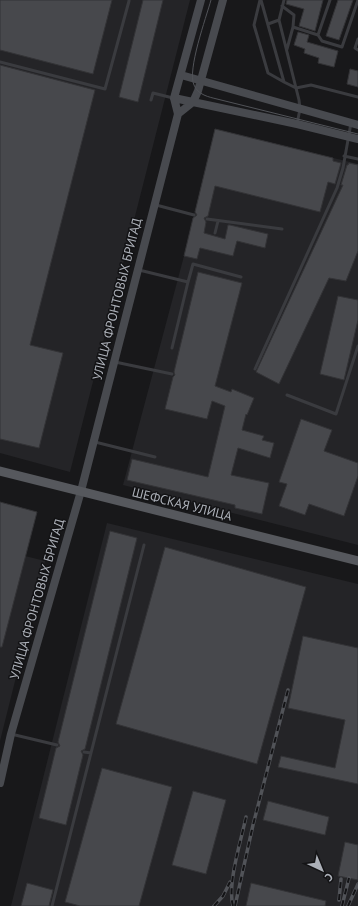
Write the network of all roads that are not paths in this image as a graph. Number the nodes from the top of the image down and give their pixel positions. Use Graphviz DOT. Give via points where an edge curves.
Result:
graph roads {
  1 [pos="128,0"];
  2 [pos="201,0"];
  3 [pos="223,0"];
  4 [pos="260,0"];
  5 [pos="284,0"];
  6 [pos="330,0"];
  7 [pos="358,0"];
  8 [pos="282,6"];
  9 [pos="279,20"];
  10 [pos="268,24"];
  11 [pos="293,27"];
  12 [pos="318,35"];
  13 [pos="358,39"];
  14 [pos="358,50"];
  15 [pos="286,51"];
  16 [pos="0,62"];
  17 [pos="181,75"];
  18 [pos="201,81"];
  19 [pos="284,82"];
  20 [pos="296,88"];
  21 [pos="358,97"];
  22 [pos="174,98"];
  23 [pos="151,100"];
  24 [pos="193,102"];
  25 [pos="300,109"];
  26 [pos="178,114"];
  27 [pos="296,124"];
  28 [pos="355,124"];
  29 [pos="348,136"];
  30 [pos="358,139"];
  31 [pos="344,156"];
  32 [pos="358,159"];
  33 [pos="154,205"];
  34 [pos="194,215"];
  35 [pos="207,219"];
  36 [pos="218,221"];
  37 [pos="282,229"];
  38 [pos="215,232"];
  39 [pos="137,270"];
  40 [pos="241,277"];
  41 [pos="188,282"];
  42 [pos="358,346"];
  43 [pos="172,348"];
  44 [pos="114,362"];
  45 [pos="255,369"];
  46 [pos="172,374"];
  47 [pos="287,395"];
  48 [pos="93,441"];
  49 [pos="155,457"];
  50 [pos="0,471"];
  51 [pos="80,491"];
  52 [pos="144,545"];
  53 [pos="358,561"];
  54 [pos="11,734"];
  55 [pos="57,745"];
  56 [pos="84,752"];
  57 [pos="91,753"];
  58 [pos="0,783"];
  59 [pos="52,906"];
  1 -- 16 [label="lane" via="105,89"];
  2 -- 17 [label="main road"];
  3 -- 18 [label="main road"];
  4 -- 10 [label="lane"];
  4 -- 19 [label="lane" via="254,25 256,32 268,73"];
  5 -- 8 [label="lane"];
  6 -- 12 [label="lane"];
  7 -- 12 [label="lane" via="342,47 322,41"];
  8 -- 9 [label="lane"];
  8 -- 11 [label="lane" via="294,14"];
  9 -- 10 [label="lane"];
  9 -- 15 [label="lane"];
  10 -- 19 [label="lane"];
  11 -- 12 [label="lane"];
  11 -- 15 [label="lane"];
  13 -- 14 [label="lane"];
  15 -- 20 [label="lane"];
  17 -- 18 [label="main road"];
  17 -- 22 [label="main road"];
  18 -- 24 [label="main road"];
  18 -- 25 [label="main road"];
  19 -- 20 [label="lane"];
  20 -- 21 [label="lane" via="311,85"];
  20 -- 25 [label="lane"];
  22 -- 23 [label="lane" via="153,93"];
  22 -- 24 [label="main road"];
  22 -- 26 [label="main road, УЛИЦА ФРОНТОВЫХ БРИГАД"];
  24 -- 26 [label="main road"];
  24 -- 27 [label="main road"];
  25 -- 27 [label="lane"];
  25 -- 28 [label="main road"];
  26 -- 33 [label="main road, УЛИЦА ФРОНТОВЫХ БРИГАД"];
  27 -- 29 [label="main road"];
  28 -- 29 [label="lane"];
  29 -- 30 [label="main road"];
  29 -- 31 [label="lane"];
  31 -- 32 [label="lane"];
  31 -- 45 [label="lane" via="337,188"];
  33 -- 34 [label="lane"];
  33 -- 39 [label="main road, УЛИЦА ФРОНТОВЫХ БРИГАД"];
  35 -- 36 [label="lane"];
  36 -- 37 [label="lane"];
  36 -- 38 [label="lane"];
  39 -- 41 [label="lane"];
  39 -- 44 [label="main road, УЛИЦА ФРОНТОВЫХ БРИГАД"];
  40 -- 41 [label="lane" via="193,264"];
  41 -- 43 [label="lane"];
  42 -- 47 [label="lane" via="336,414"];
  44 -- 46 [label="lane"];
  44 -- 48 [label="main road, УЛИЦА ФРОНТОВЫХ БРИГАД"];
  48 -- 49 [label="lane"];
  48 -- 51 [label="main road, УЛИЦА ФРОНТОВЫХ БРИГАД"];
  50 -- 51 [label="main road, ШЕФСКАЯ УЛИЦА"];
  51 -- 53 [label="main road, ШЕФСКАЯ УЛИЦА"];
  51 -- 54 [label="main road, УЛИЦА ФРОНТОВЫХ БРИГАД"];
  52 -- 57 [label="lane"];
  54 -- 55 [label="lane"];
  54 -- 58 [label="main road, УЛИЦА ФРОНТОВЫХ БРИГАД"];
  56 -- 57 [label="lane"];
  57 -- 59 [label="lane"];
}
